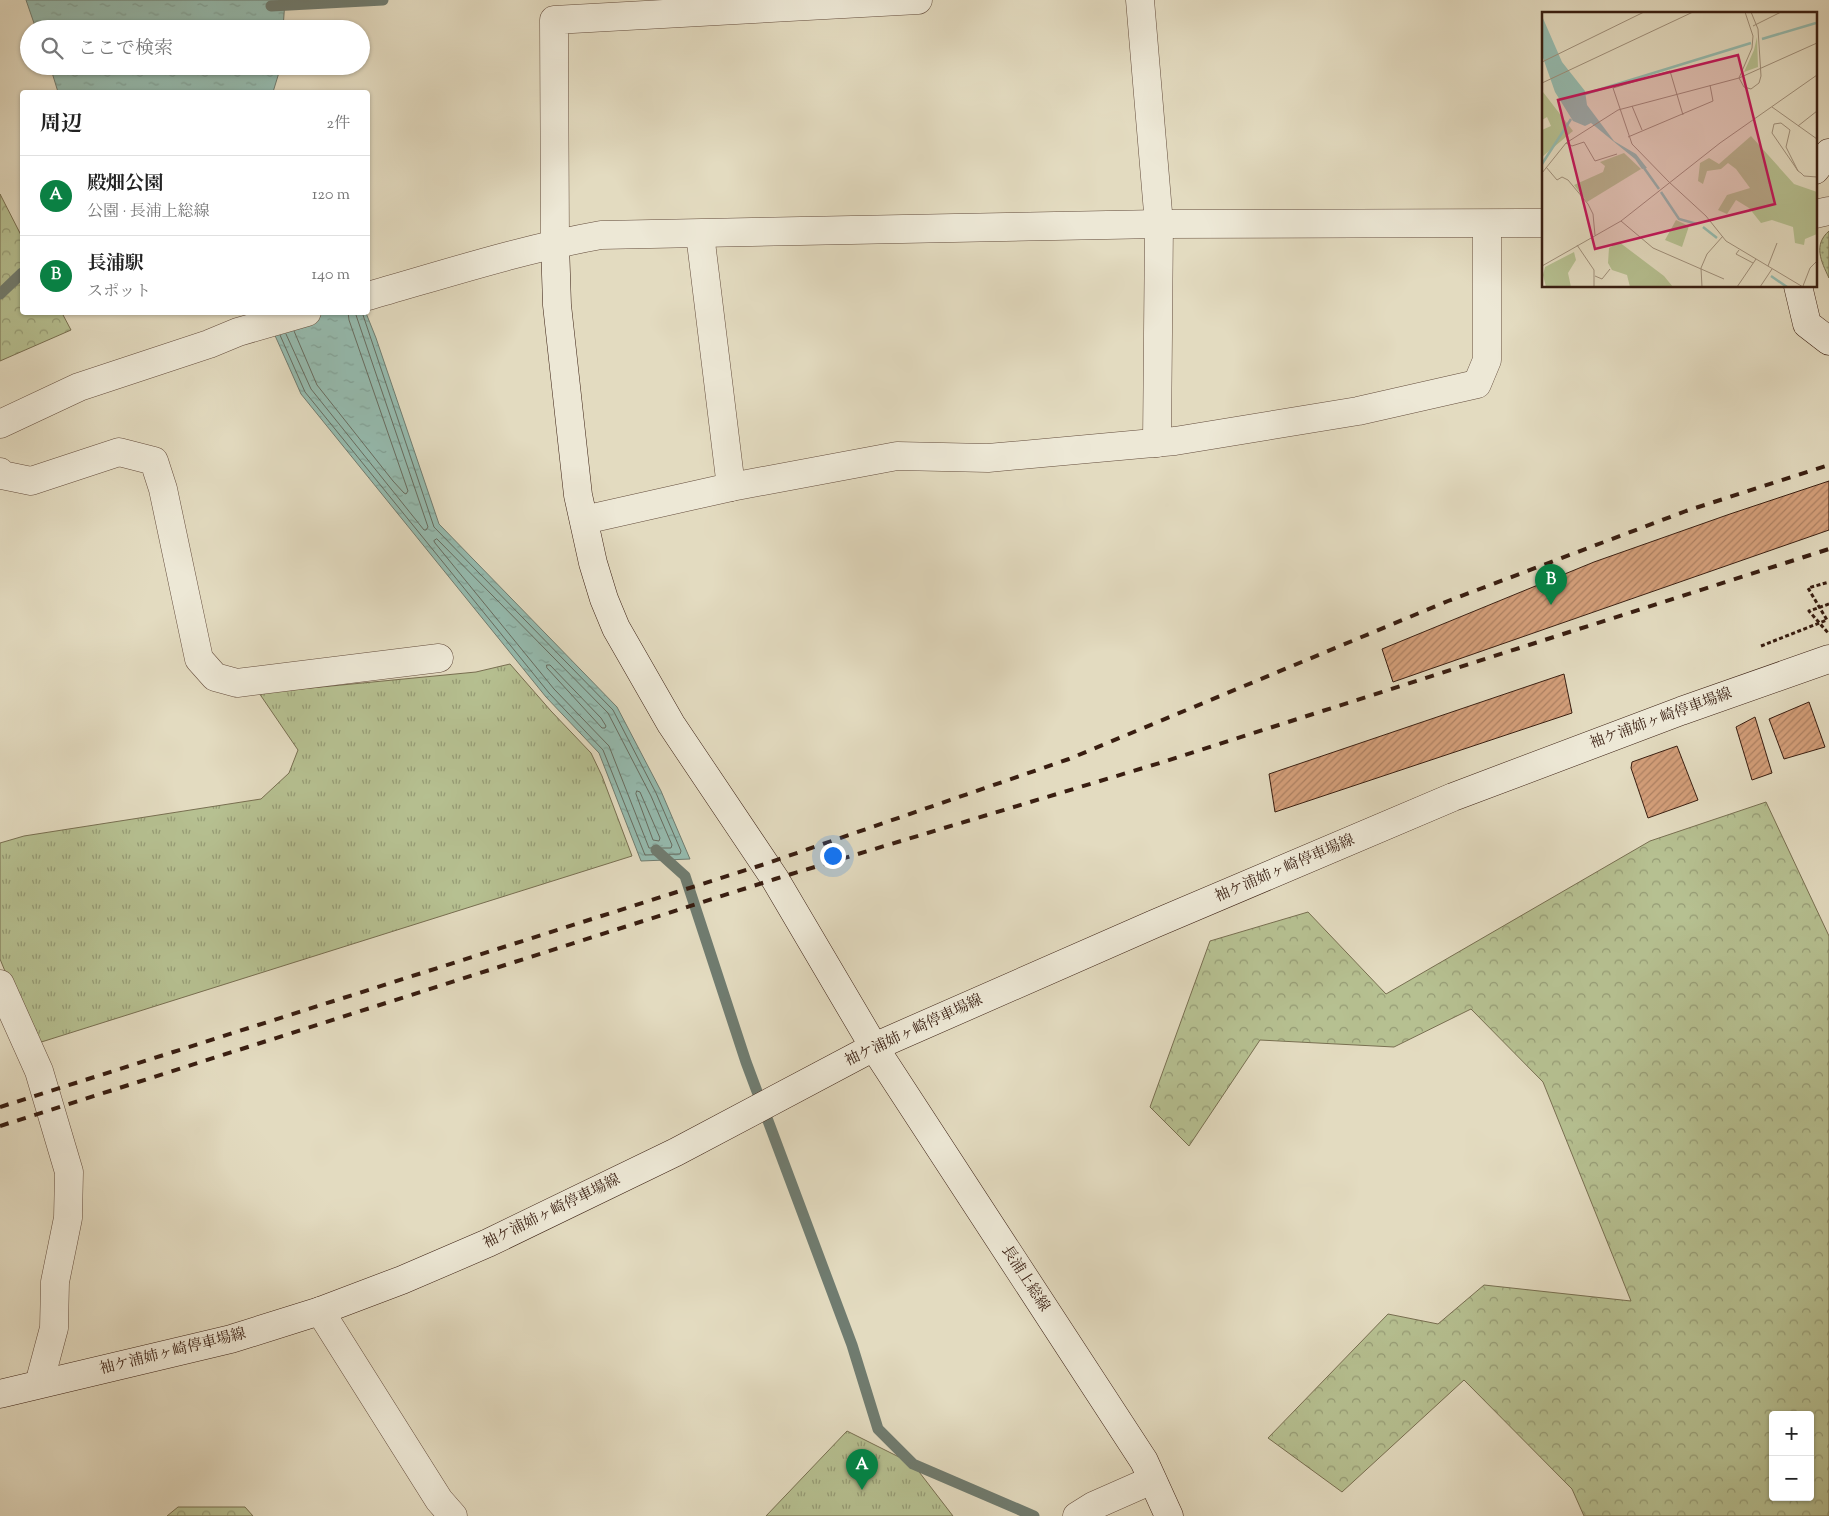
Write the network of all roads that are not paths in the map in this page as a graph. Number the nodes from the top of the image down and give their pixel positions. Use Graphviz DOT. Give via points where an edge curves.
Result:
graph roads {
  1 [pos="918,0"];
  2 [pos="1140,0"];
  3 [pos="1829,153"];
  4 [pos="1816,169"];
  5 [pos="1829,211"];
  6 [pos="1816,214"];
  7 [pos="1542,223"];
  8 [pos="1159,224"];
  9 [pos="1487,224"];
  10 [pos="700,234"];
  11 [pos="555,243"];
  12 [pos="1798,288"];
  13 [pos="376,293"];
  14 [pos="297,315"];
  15 [pos="1829,341"];
  16 [pos="0,424"];
  17 [pos="1158,443"];
  18 [pos="0,472"];
  19 [pos="731,487"];
  20 [pos="584,520"];
  21 [pos="439,658"];
  22 [pos="1829,659"];
  23 [pos="0,984"];
  24 [pos="874,1047"];
  25 [pos="320,1311"];
  26 [pos="39,1384"];
  27 [pos="0,1394"];
  28 [pos="1152,1480"];
  29 [pos="1085,1511"];
  30 [pos="453,1516"];
  31 [pos="1169,1516"];
  1 -- 11 [label="street, 長浦上総線" via="554,20"];
  2 -- 8 [label="street"];
  3 -- 4 [label="street"];
  5 -- 6 [label="street"];
  7 -- 9 [label="street"];
  8 -- 9 [label="street"];
  8 -- 10 [label="street"];
  8 -- 17 [label="street"];
  9 -- 17 [label="street" via="1487,360 1477,384 1358,411"];
  10 -- 11 [label="street" via="601,235"];
  10 -- 19 [label="street"];
  11 -- 13 [label="street"];
  11 -- 20 [label="street, 長浦上総線" via="558,306 578,495"];
  12 -- 15 [label="street" via="1807,324"];
  14 -- 16 [label="street" via="79,387"];
  17 -- 19 [label="street" via="988,458 897,456"];
  18 -- 21 [label="street" via="31,481 119,452 154,461 163,489 199,659 215,677 237,683"];
  19 -- 20 [label="street"];
  20 -- 24 [label="street, 長浦上総線" via="593,563 616,628 670,724 775,879"];
  22 -- 24 [label="street, 袖ケ浦姉ヶ崎停車場線" via="1681,711 1453,798"];
  23 -- 26 [label="street" via="39,1071 69,1172 68,1218 55,1282 54,1328"];
  24 -- 25 [label="street, 袖ケ浦姉ヶ崎停車場線" via="676,1152 488,1244"];
  24 -- 28 [label="street, 長浦上総線" via="1144,1461"];
  25 -- 26 [label="street, 袖ケ浦姉ヶ崎停車場線" via="231,1339"];
  25 -- 30 [label="street"];
  26 -- 27 [label="street, 袖ケ浦姉ヶ崎停車場線"];
  28 -- 29 [label="street"];
  28 -- 31 [label="street, 長浦上総線"];
}
